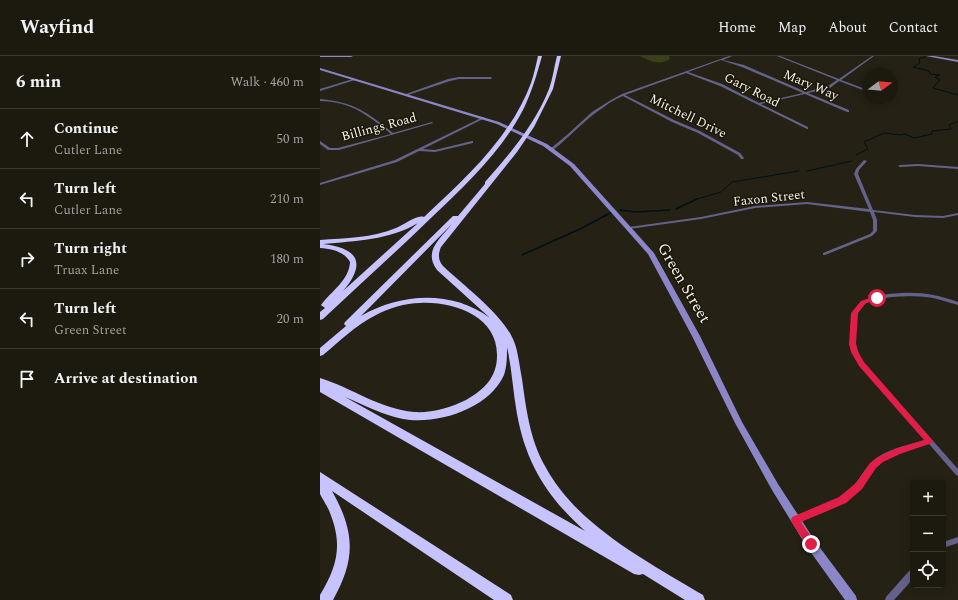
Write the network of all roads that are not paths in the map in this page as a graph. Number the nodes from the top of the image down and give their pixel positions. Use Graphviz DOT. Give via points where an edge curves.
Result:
graph roads {
  1 [pos="320,56"];
  2 [pos="351,56"];
  3 [pos="540,56"];
  4 [pos="559,56"];
  5 [pos="731,56"];
  6 [pos="778,56"];
  7 [pos="873,56"];
  8 [pos="928,56"];
  9 [pos="722,60"];
  10 [pos="958,61"];
  11 [pos="320,69"];
  12 [pos="687,73"];
  13 [pos="491,78"];
  14 [pos="839,79"];
  15 [pos="354,80"];
  16 [pos="862,89"];
  17 [pos="320,90"];
  18 [pos="804,93"];
  19 [pos="407,94"];
  20 [pos="623,95"];
  21 [pos="320,100"];
  22 [pos="758,104"];
  23 [pos="848,111"];
  24 [pos="484,118"];
  25 [pos="432,123"];
  26 [pos="807,128"];
  27 [pos="393,134"];
  28 [pos="320,142"];
  29 [pos="472,142"];
  30 [pos="552,149"];
  31 [pos="419,150"];
  32 [pos="742,158"];
  33 [pos="865,161"];
  34 [pos="900,166"];
  35 [pos="958,168"];
  36 [pos="492,179"];
  37 [pos="320,184"];
  38 [pos="457,188"];
  39 [pos="872,212"];
  40 [pos="958,214"];
  41 [pos="630,228"];
  42 [pos="320,242"];
  43 [pos="320,246"];
  44 [pos="826,254"];
  45 [pos="958,304"];
  46 [pos="320,311"];
  47 [pos="320,317"];
  48 [pos="320,352"];
  49 [pos="320,382"];
  50 [pos="320,387"];
  51 [pos="930,441"];
  52 [pos="958,473"];
  53 [pos="320,477"];
  54 [pos="320,482"];
  55 [pos="795,520"];
  56 [pos="958,540"];
  57 [pos="946,544"];
  58 [pos="910,577"];
  59 [pos="324,600"];
  60 [pos="506,600"];
  61 [pos="697,600"];
  62 [pos="852,600"];
  63 [pos="890,600"];
  1 -- 2 [label="main road"];
  3 -- 38 [label="highway" via="534,82 516,117 490,152"];
  4 -- 36 [label="highway" via="552,88 541,111 520,144"];
  5 -- 9 [label="street"];
  6 -- 14 [label="street"];
  7 -- 14 [label="street"];
  8 -- 10 [label="main road"];
  9 -- 12 [label="street"];
  9 -- 18 [label="street, Mary Way" via="743,66"];
  11 -- 15 [label="main road, Green Street"];
  12 -- 20 [label="street"];
  12 -- 22 [label="street, Gary Road" via="721,85"];
  13 -- 19 [label="street" via="459,78"];
  14 -- 16 [label="street"];
  14 -- 18 [label="street" via="829,87"];
  15 -- 17 [label="street"];
  15 -- 19 [label="main road, Green Street"];
  18 -- 22 [label="street"];
  18 -- 23 [label="street, Mary Way"];
  19 -- 24 [label="main road, Green Street"];
  20 -- 30 [label="street" via="588,116"];
  20 -- 32 [label="street, Mitchell Drive" via="673,122 706,136"];
  21 -- 27 [label="street" via="338,101 363,110"];
  22 -- 26 [label="street, Gary Road"];
  24 -- 30 [label="main road, Green Street"];
  24 -- 31 [label="street"];
  25 -- 27 [label="street, Billings Road"];
  27 -- 28 [label="street, Billings Road" via="333,150"];
  29 -- 31 [label="street" via="435,151"];
  30 -- 41 [label="main road, Green Street" via="572,165"];
  31 -- 37 [label="street" via="390,163"];
  33 -- 39 [label="street" via="856,174"];
  34 -- 35 [label="street" via="918,164"];
  36 -- 48 [label="highway"];
  36 -- 61 [label="highway" via="438,246 436,262 498,321 508,335 528,440 538,468 552,489 573,513 608,542"];
  38 -- 42 [label="highway" via="421,218 399,230 368,238"];
  38 -- 47 [label="highway"];
  39 -- 40 [label="street, Faxon Street" via="931,217"];
  39 -- 41 [label="street, Faxon Street" via="807,203 755,207"];
  39 -- 44 [label="street" via="876,226 871,234"];
  41 -- 55 [label="main road, Green Street" via="651,253 739,423"];
  43 -- 46 [label="highway" via="347,253 354,265 349,279"];
  45 -- 51 [label="street" via="924,295 884,297 863,302 855,313 852,344 854,352"];
  48 -- 49 [label="highway" via="371,314 400,303 426,300 468,308 482,317 498,334 503,356 498,376 485,393 463,406 436,414 416,416 397,413"];
  50 -- 61 [label="highway" via="592,544"];
  51 -- 52 [label="street"];
  51 -- 55 [label="street" via="880,459 859,486 842,500"];
  53 -- 60 [label="highway"];
  54 -- 59 [label="highway" via="338,514 344,539 340,568"];
  55 -- 62 [label="main road, Green Street"];
  56 -- 57 [label="street"];
  58 -- 63 [label="street"];
}
